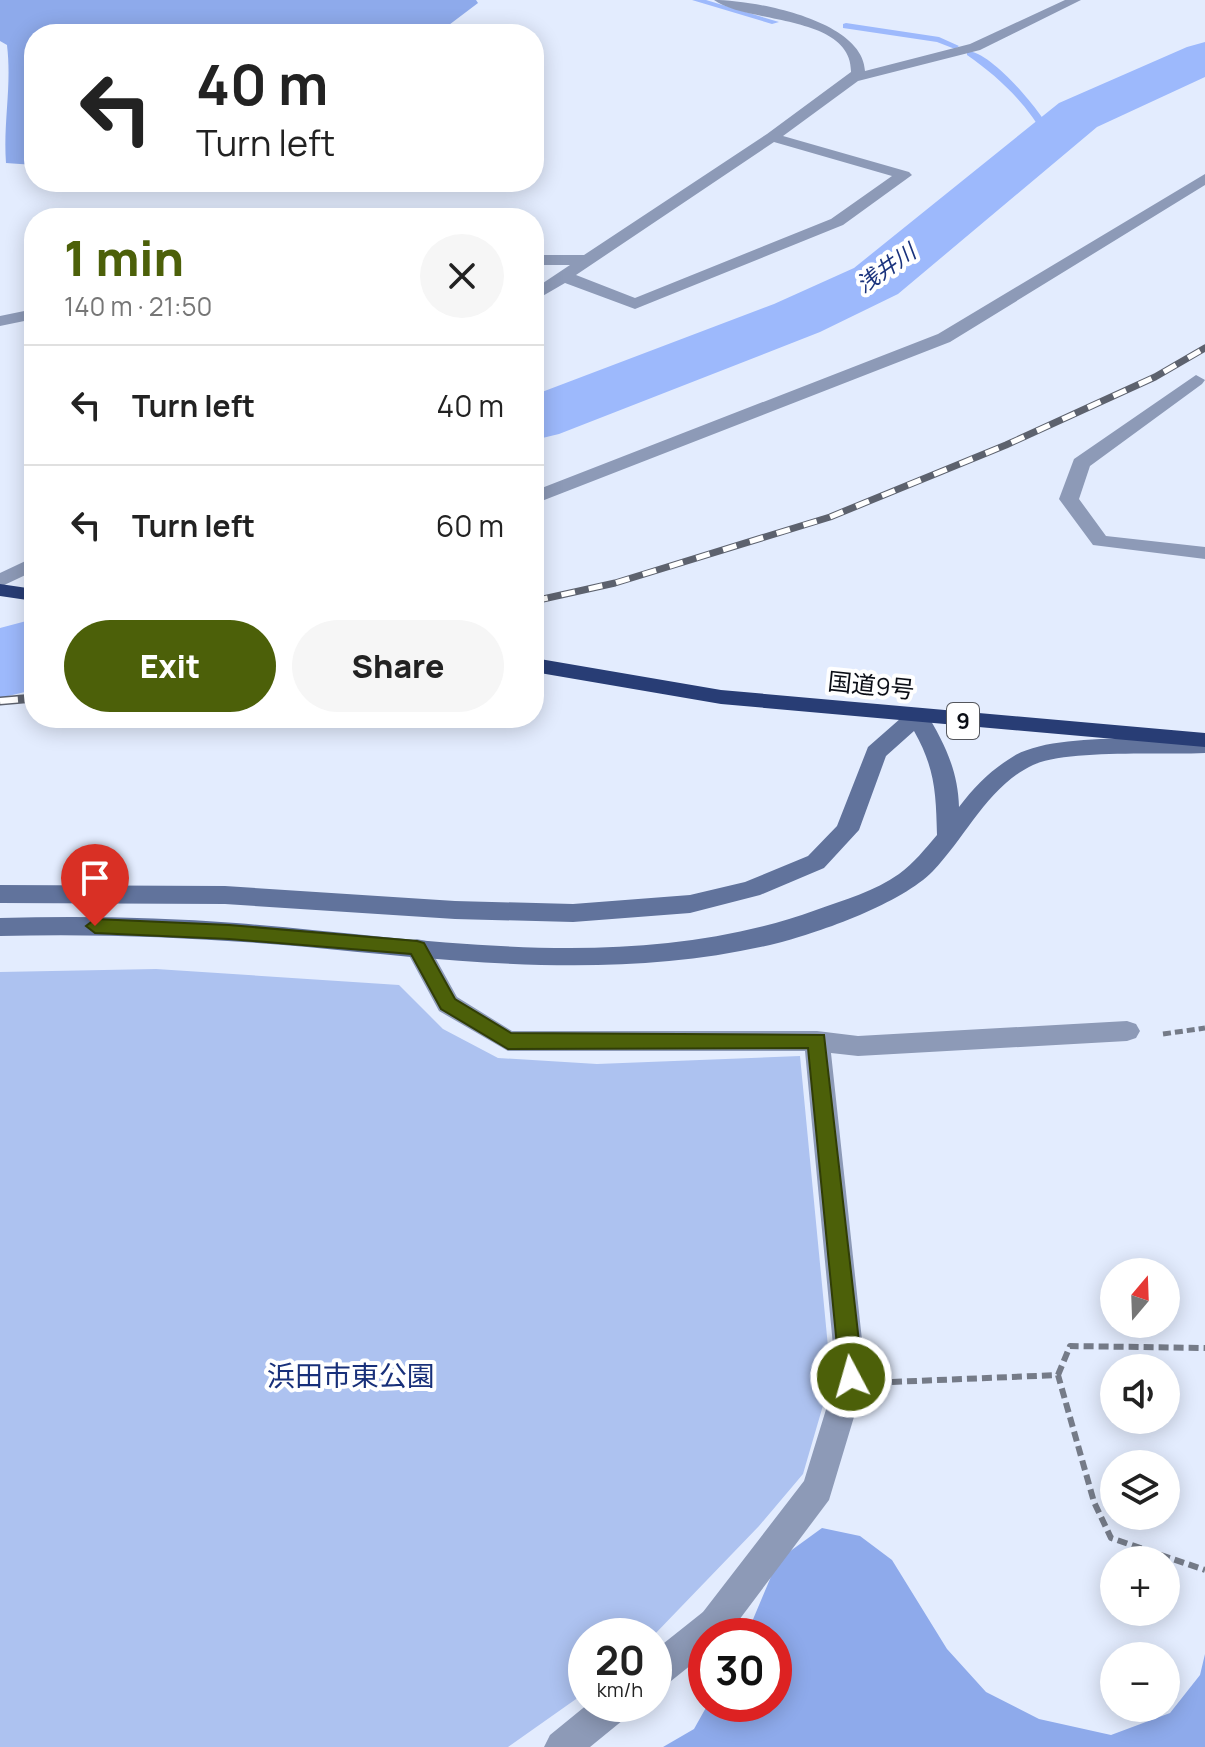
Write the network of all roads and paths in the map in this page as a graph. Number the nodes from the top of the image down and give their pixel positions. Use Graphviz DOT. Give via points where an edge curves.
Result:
graph roads {
  1 [pos="722,0"];
  2 [pos="1075,0"];
  3 [pos="856,77"];
  4 [pos="772,137"];
  5 [pos="1205,179"];
  6 [pos="544,260"];
  7 [pos="586,260"];
  8 [pos="565,277"];
  9 [pos="544,290"];
  10 [pos="24,316"];
  11 [pos="0,321"];
  12 [pos="1196,380"];
  13 [pos="544,494"];
  14 [pos="1205,553"];
  15 [pos="24,568"];
  16 [pos="0,581"];
  17 [pos="0,590"];
  18 [pos="24,594"];
  19 [pos="544,667"];
  20 [pos="917,716"];
  21 [pos="1205,743"];
  22 [pos="949,837"];
  23 [pos="0,894"];
  24 [pos="0,927"];
  25 [pos="417,948"];
  26 [pos="1127,1031"];
  27 [pos="817,1041"];
  28 [pos="1205,1348"];
  29 [pos="1058,1375"];
  30 [pos="851,1377"];
  31 [pos="1205,1570"];
  32 [pos="672,1659"];
  33 [pos="593,1722"];
  34 [pos="562,1747"];
  1 -- 3 [label="street" via="842,40 856,55"];
  2 -- 3 [label="street" via="975,47"];
  3 -- 4 [label="street"];
  4 -- 7 [label="street"];
  4 -- 8 [label="street" via="904,175 837,222 635,304"];
  5 -- 13 [label="street" via="944,338"];
  6 -- 7 [label="street"];
  7 -- 8 [label="street"];
  8 -- 9 [label="street"];
  10 -- 11 [label="street"];
  12 -- 14 [label="street" via="1081,463 1069,499 1100,541"];
  15 -- 16 [label="street"];
  17 -- 18 [label="highway"];
  19 -- 20 [label="highway, 国道9号 / 9" via="721,697"];
  20 -- 21 [label="highway, 国道9号 / 9"];
  20 -- 22 [label="street" via="939,755 947,784"];
  20 -- 23 [label="street" via="876,752 847,830 816,862 751,889 690,904 573,913 225,895"];
  21 -- 22 [label="street" via="1057,750 1024,760 986,788"];
  22 -- 25 [label="street" via="916,874 889,891 798,929 743,943 588,958"];
  24 -- 25 [label="street" via="68,924 215,931"];
  25 -- 27 [label="street" via="448,1004 508,1041"];
  26 -- 27 [label="street" via="858,1046"];
  27 -- 30 [label="street"];
  28 -- 29 [label="path" via="1070,1346"];
  29 -- 30 [label="path" via="900,1383"];
  29 -- 31 [label="path" via="1094,1502 1111,1538"];
  30 -- 32 [label="street" via="818,1489 715,1624"];
  33 -- 34 [label="street"];
}
